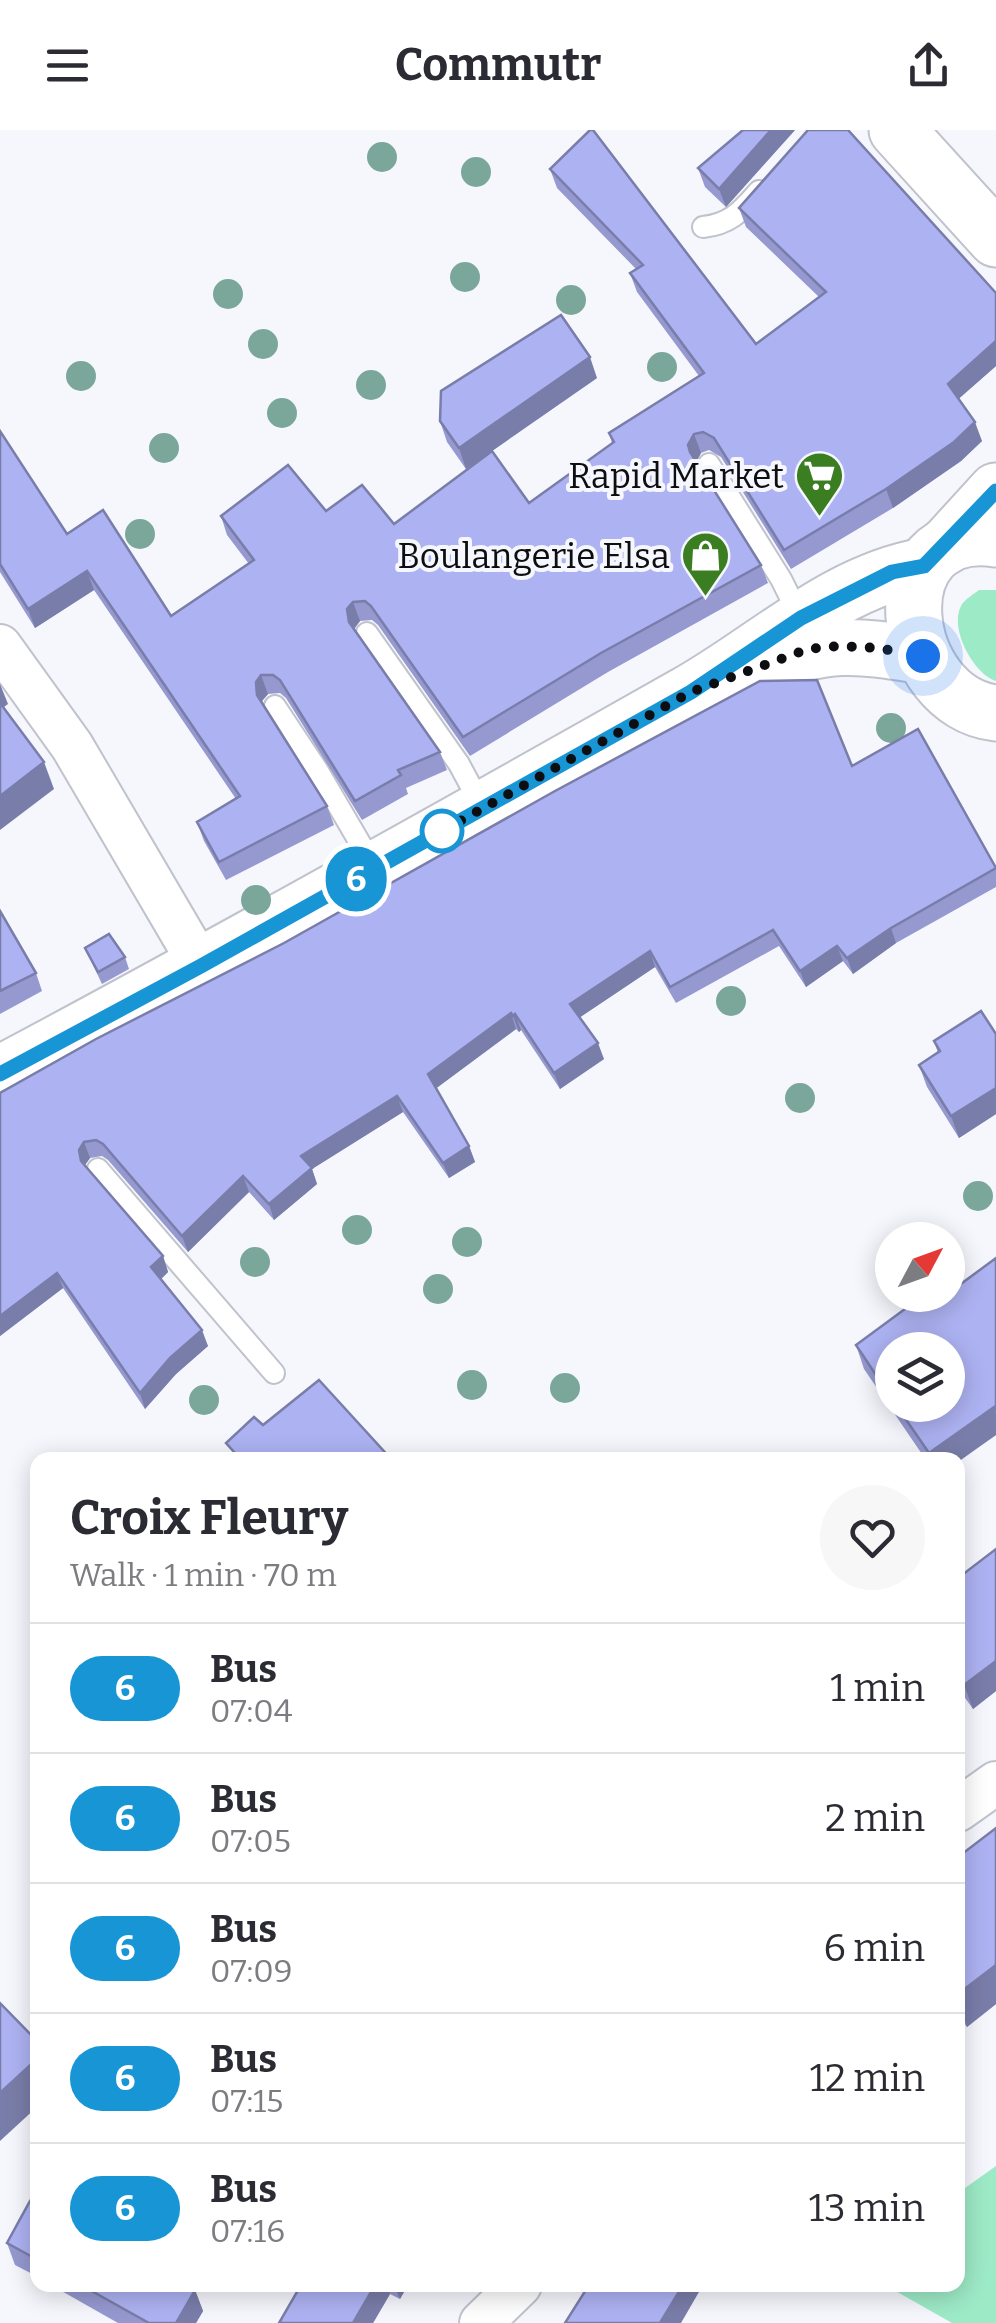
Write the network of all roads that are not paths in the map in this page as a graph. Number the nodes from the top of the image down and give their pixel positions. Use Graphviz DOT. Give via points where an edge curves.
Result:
graph roads {
  1 [pos="897,130"];
  2 [pos="774,174"];
  3 [pos="702,227"];
  4 [pos="996,239"];
  5 [pos="709,464"];
  6 [pos="996,491"];
  7 [pos="955,550"];
  8 [pos="368,633"];
  9 [pos="809,633"];
  10 [pos="0,646"];
  11 [pos="923,656"];
  12 [pos="274,706"];
  13 [pos="996,713"];
  14 [pos="483,808"];
  15 [pos="374,869"];
  16 [pos="201,966"];
  17 [pos="23,1068"];
  18 [pos="98,1169"];
  19 [pos="274,1373"];
  20 [pos="996,1782"];
  21 [pos="965,1805"];
  22 [pos="513,2292"];
  23 [pos="481,2323"];
  1 -- 4 [label="main road"];
  2 -- 3 [label="lane" via="735,218"];
  5 -- 9 [label="lane"];
  6 -- 7 [label="main road"];
  7 -- 9 [label="main road" via="892,572"];
  7 -- 11 [label="main road" via="913,596"];
  8 -- 14 [label="lane"];
  9 -- 11 [label="main road"];
  9 -- 14 [label="main road"];
  10 -- 16 [label="street" via="72,746"];
  11 -- 13 [label="main road" via="966,704"];
  12 -- 15 [label="lane"];
  14 -- 15 [label="main road"];
  15 -- 16 [label="main road"];
  16 -- 17 [label="main road"];
  18 -- 19 [label="lane"];
  20 -- 21 [label="street"];
  22 -- 23 [label="street"];
}
